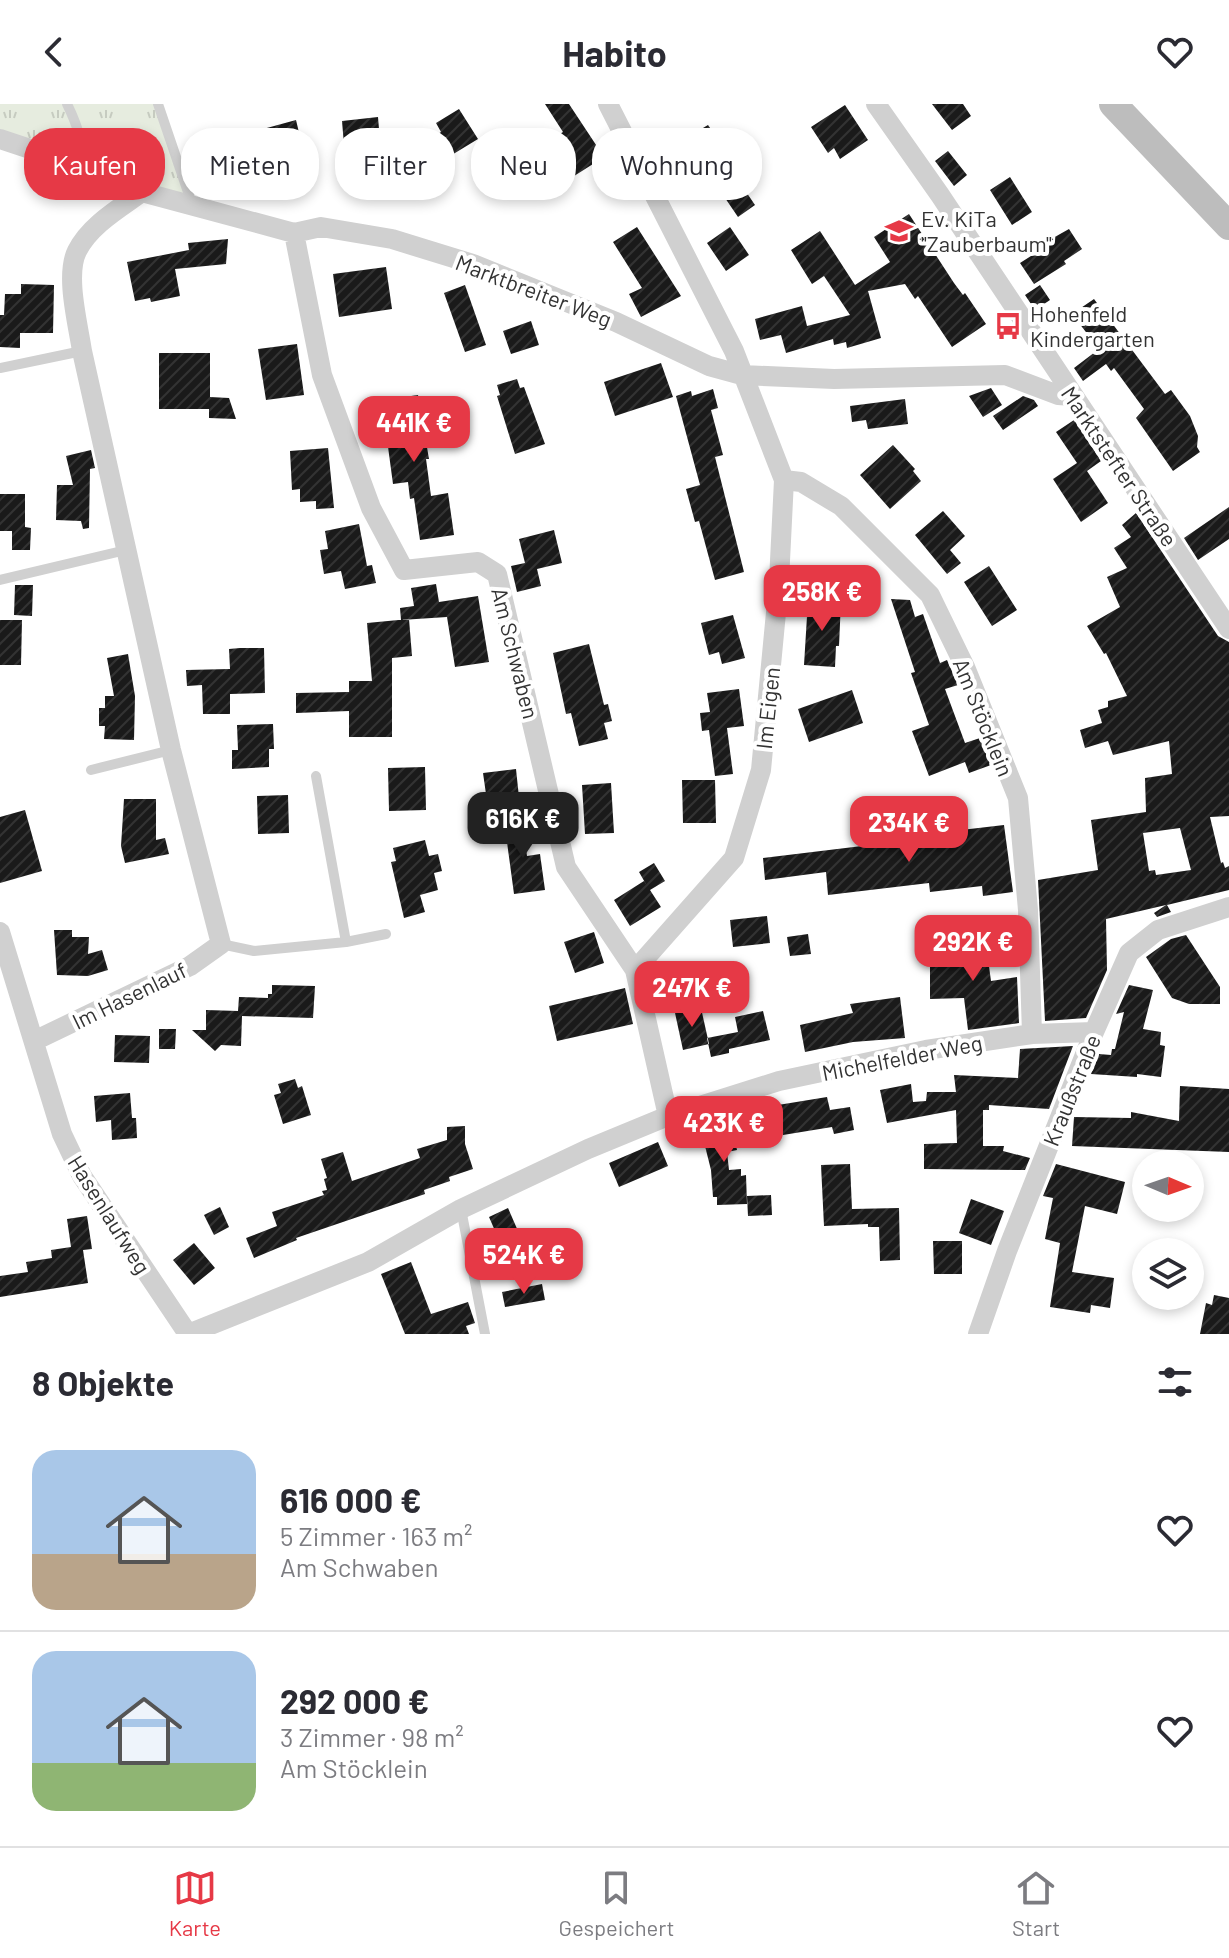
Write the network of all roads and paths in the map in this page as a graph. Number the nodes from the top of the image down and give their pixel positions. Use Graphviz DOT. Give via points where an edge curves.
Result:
graph roads {
  1 [pos="67,104"];
  2 [pos="158,104"];
  3 [pos="608,104"];
  4 [pos="876,104"];
  5 [pos="1113,104"];
  6 [pos="77,128"];
  7 [pos="0,139"];
  8 [pos="24,147"];
  9 [pos="165,198"];
  10 [pos="131,200"];
  11 [pos="193,206"];
  12 [pos="1229,226"];
  13 [pos="294,233"];
  14 [pos="82,351"];
  15 [pos="0,368"];
  16 [pos="742,375"];
  17 [pos="1073,396"];
  18 [pos="784,480"];
  19 [pos="126,550"];
  20 [pos="0,580"];
  21 [pos="1229,629"];
  22 [pos="171,750"];
  23 [pos="91,770"];
  24 [pos="316,776"];
  25 [pos="1229,907"];
  26 [pos="0,932"];
  27 [pos="386,934"];
  28 [pos="346,942"];
  29 [pos="221,944"];
  30 [pos="635,970"];
  31 [pos="1094,1032"];
  32 [pos="1032,1034"];
  33 [pos="34,1041"];
  34 [pos="668,1116"];
  35 [pos="461,1209"];
  36 [pos="188,1334"];
  37 [pos="485,1334"];
  38 [pos="978,1334"];
  1 -- 6 [label="lane"];
  2 -- 11 [label="lane"];
  3 -- 16 [label="street, Im Eigen"];
  4 -- 17 [label="street, Marktstefter Straße"];
  5 -- 12 [label="main road"];
  7 -- 8 [label="street, Marktbreiter Weg"];
  9 -- 11 [label="street, Marktbreiter Weg"];
  10 -- 14 [label="street" via="102,221 76,251 72,289"];
  11 -- 13 [label="street, Marktbreiter Weg"];
  13 -- 16 [label="street, Marktbreiter Weg" via="321,227 392,239 473,264 709,366"];
  13 -- 30 [label="street, Am Schwaben" via="322,375 371,508 404,570 478,562 497,574 566,867"];
  14 -- 15 [label="lane"];
  14 -- 19 [label="street"];
  16 -- 17 [label="street, Marktbreiter Weg" via="1005,375"];
  16 -- 18 [label="street, Im Eigen"];
  17 -- 21 [label="street, Marktstefter Straße"];
  18 -- 30 [label="street, Im Eigen" via="761,770 748,814 734,858"];
  18 -- 32 [label="street, Am Stöcklein" via="801,482 841,506 930,595 965,667 1018,798"];
  19 -- 20 [label="lane"];
  19 -- 22 [label="street"];
  22 -- 23 [label="lane"];
  22 -- 29 [label="street"];
  24 -- 28 [label="lane"];
  25 -- 31 [label="street, Kraußstraße" via="1158,930 1129,953"];
  26 -- 33 [label="street, Hasenlaufweg"];
  27 -- 28 [label="lane"];
  28 -- 29 [label="lane" via="254,951"];
  29 -- 33 [label="street, Im Hasenlauf" via="190,966"];
  30 -- 34 [label="street"];
  31 -- 32 [label="street, Michelfelder Weg"];
  31 -- 38 [label="street, Kraußstraße"];
  32 -- 34 [label="street, Michelfelder Weg" via="779,1081"];
  33 -- 36 [label="street, Hasenlaufweg" via="62,1134 82,1176"];
  34 -- 35 [label="street, Michelfelder Weg"];
  35 -- 36 [label="street, Michelfelder Weg" via="368,1262"];
  35 -- 37 [label="lane"];
}
